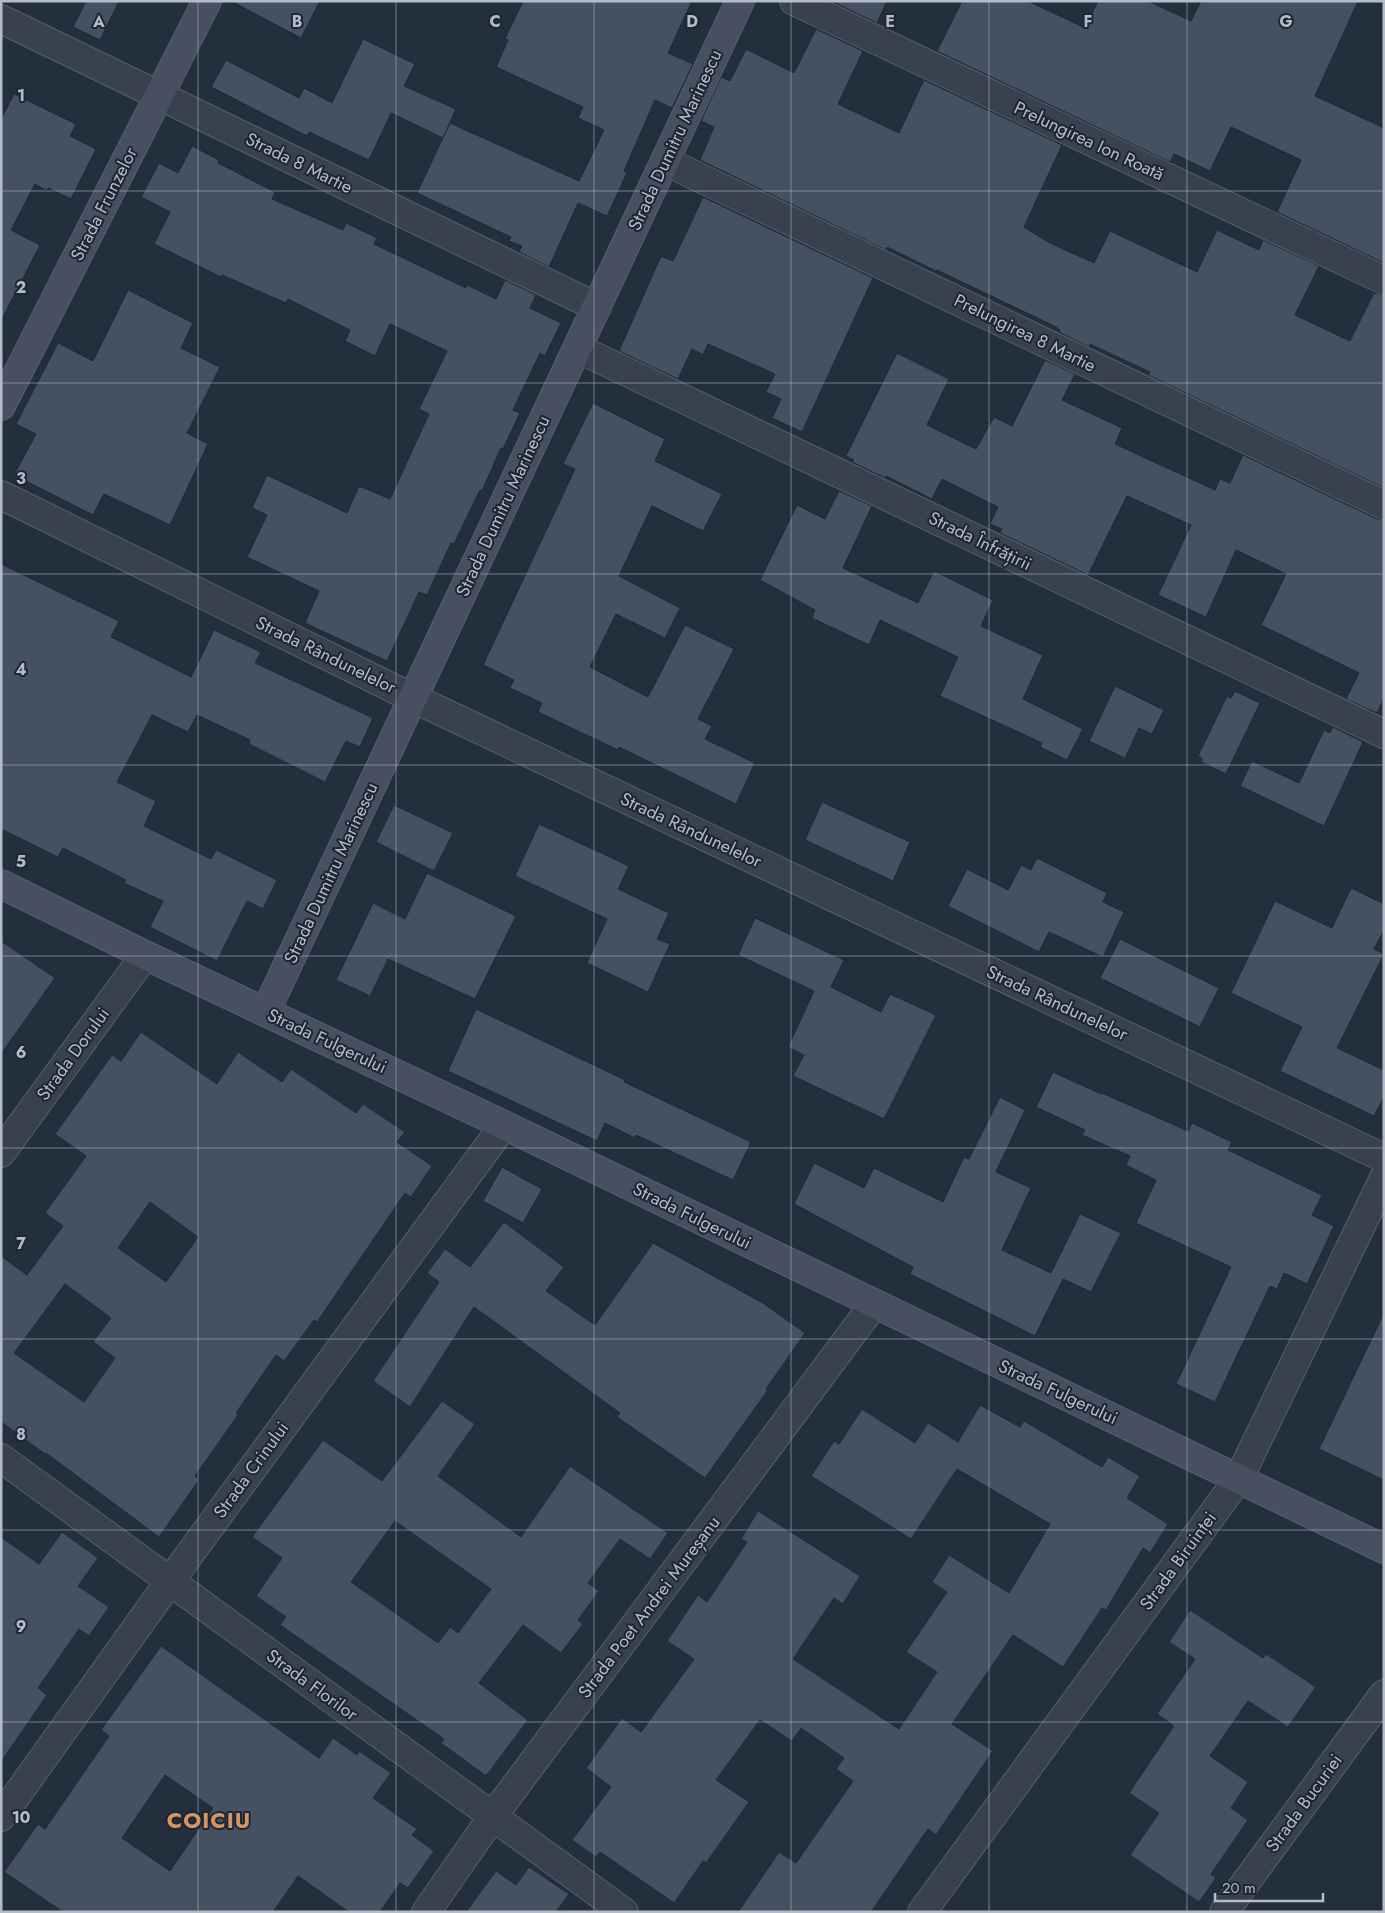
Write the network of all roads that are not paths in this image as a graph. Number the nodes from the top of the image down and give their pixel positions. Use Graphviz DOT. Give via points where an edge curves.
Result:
graph roads {
  1 [pos="207,1"];
  2 [pos="740,1"];
  3 [pos="794,1"];
  4 [pos="1,19"];
  5 [pos="160,95"];
  6 [pos="666,160"];
  7 [pos="1384,280"];
  8 [pos="597,307"];
  9 [pos="577,348"];
  10 [pos="1,406"];
  11 [pos="1,495"];
  12 [pos="1384,505"];
  13 [pos="413,698"];
  14 [pos="1384,734"];
  15 [pos="1,884"];
  16 [pos="145,955"];
  17 [pos="266,1012"];
  18 [pos="504,1125"];
  19 [pos="1,1153"];
  20 [pos="1384,1158"];
  21 [pos="1384,1178"];
  22 [pos="874,1304"];
  23 [pos="1,1458"];
  24 [pos="1239,1478"];
  25 [pos="1384,1549"];
  26 [pos="170,1581"];
  27 [pos="1384,1694"];
  28 [pos="493,1816"];
  29 [pos="1,1817"];
  30 [pos="426,1912"];
  31 [pos="624,1912"];
  32 [pos="922,1912"];
  33 [pos="1224,1912"];
  1 -- 5 [label="street, Strada Frunzelor"];
  2 -- 6 [label="street, Strada Dumitru Marinescu"];
  3 -- 7 [label="street, Prelungirea Ion Roată"];
  4 -- 5 [label="street, Strada 8 Martie"];
  5 -- 8 [label="street, Strada 8 Martie"];
  5 -- 10 [label="street, Strada Frunzelor"];
  6 -- 8 [label="street, Strada Dumitru Marinescu"];
  6 -- 12 [label="street, Prelungirea 8 Martie"];
  8 -- 9 [label="street, Strada Dumitru Marinescu"];
  9 -- 13 [label="street, Strada Dumitru Marinescu"];
  9 -- 14 [label="street, Strada Înfrățirii"];
  11 -- 13 [label="street, Strada Rândunelelor"];
  13 -- 17 [label="street, Strada Dumitru Marinescu"];
  13 -- 20 [label="street, Strada Rândunelelor"];
  15 -- 16 [label="street, Strada Fulgerului"];
  16 -- 17 [label="street, Strada Fulgerului"];
  16 -- 19 [label="street, Strada Dorului"];
  17 -- 18 [label="street, Strada Fulgerului"];
  18 -- 22 [label="street, Strada Fulgerului"];
  18 -- 26 [label="street, Strada Crinului"];
  21 -- 24 [label="street, Strada Biruinței"];
  22 -- 24 [label="street, Strada Fulgerului"];
  22 -- 28 [label="street, Strada Poet Andrei Mureșanu"];
  23 -- 26 [label="street, Strada Florilor"];
  24 -- 25 [label="street, Strada Fulgerului"];
  24 -- 32 [label="street, Strada Biruinței"];
  26 -- 28 [label="street, Strada Florilor"];
  26 -- 29 [label="street, Strada Crinului"];
  27 -- 33 [label="street, Strada Bucuriei"];
  28 -- 30 [label="street, Strada Poet Andrei Mureșanu"];
  28 -- 31 [label="street, Strada Florilor"];
}
